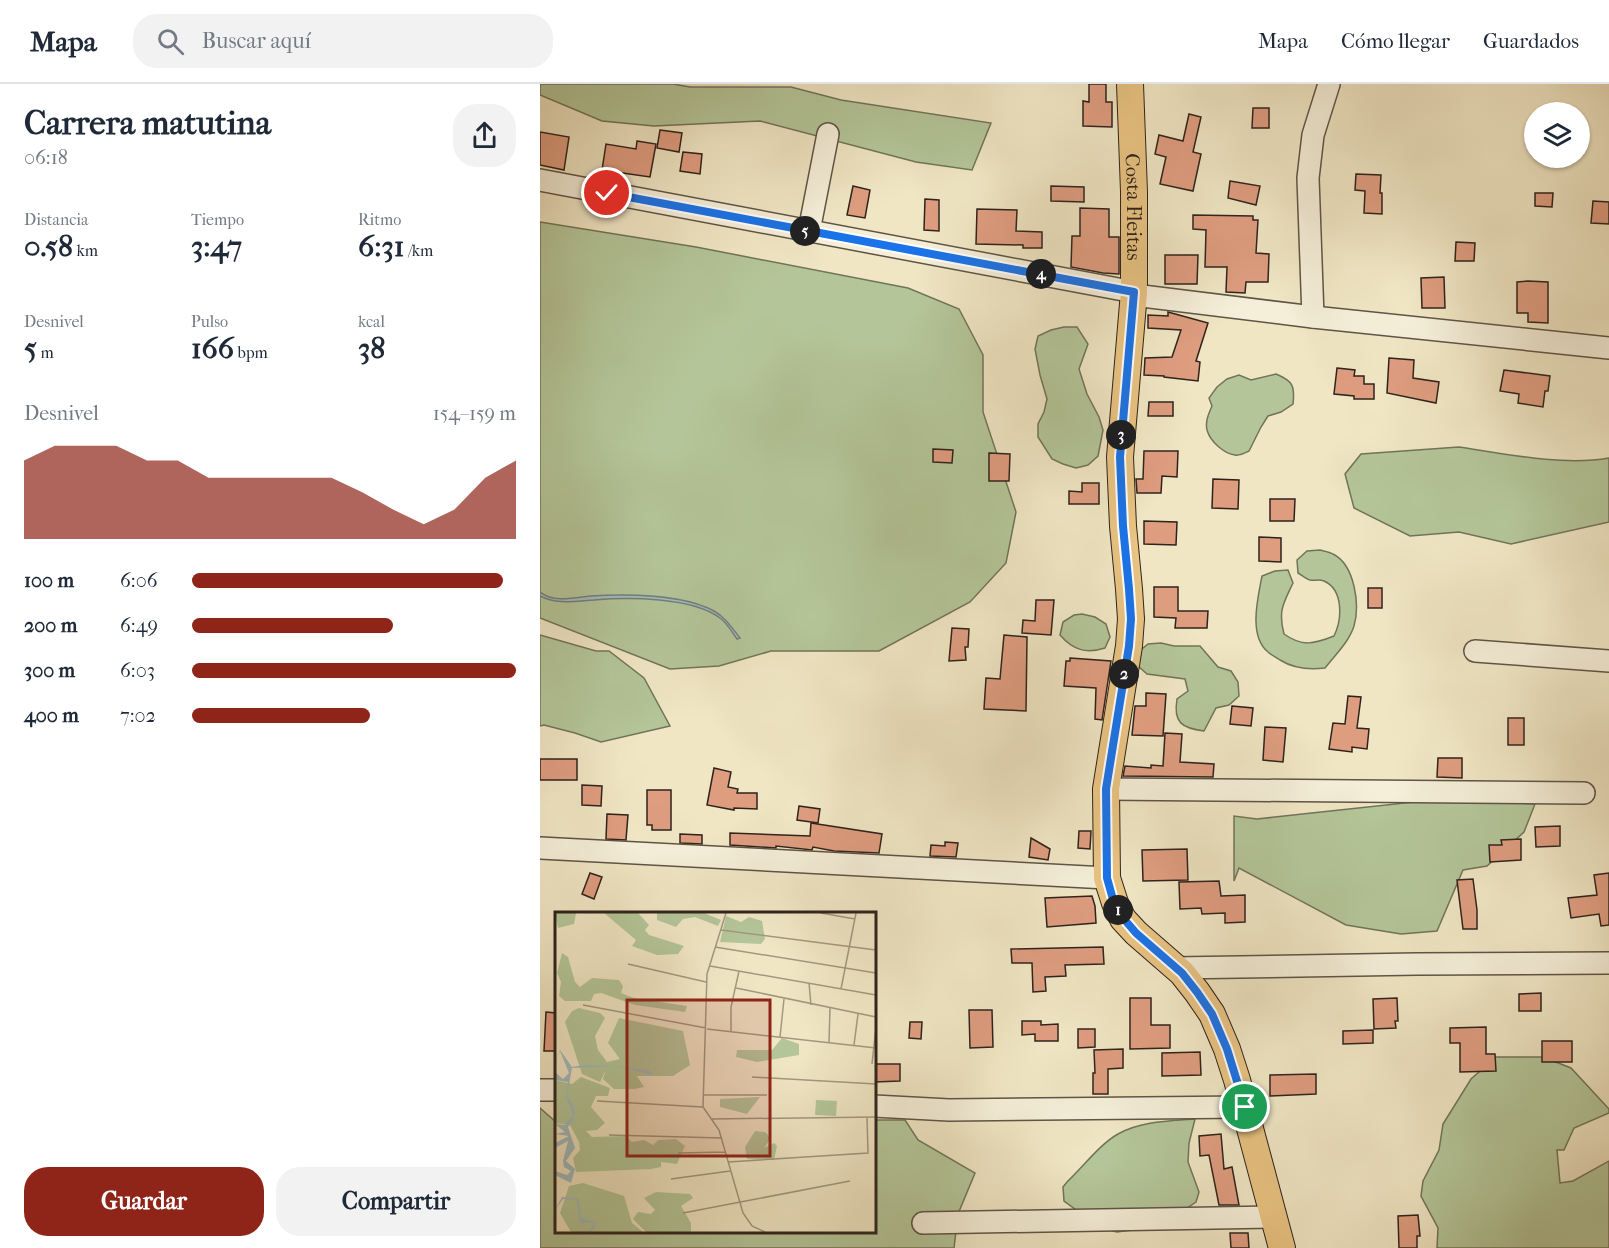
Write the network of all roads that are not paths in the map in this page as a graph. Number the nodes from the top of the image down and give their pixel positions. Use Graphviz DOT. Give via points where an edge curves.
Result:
graph roads {
  1 [pos="1130,84"];
  2 [pos="1329,84"];
  3 [pos="828,134"];
  4 [pos="540,180"];
  5 [pos="809,231"];
  6 [pos="1134,293"];
  7 [pos="1313,317"];
  8 [pos="1609,348"];
  9 [pos="1475,651"];
  10 [pos="1609,661"];
  11 [pos="1106,789"];
  12 [pos="1584,793"];
  13 [pos="540,848"];
  14 [pos="1107,878"];
  15 [pos="1609,963"];
  16 [pos="1175,968"];
  17 [pos="876,1107"];
  18 [pos="1245,1107"];
  19 [pos="1273,1217"];
  20 [pos="923,1223"];
  21 [pos="1282,1248"];
  1 -- 6 [label="main road, Costa Fleitas"];
  2 -- 7 [label="street" via="1314,135 1308,178"];
  3 -- 5 [label="street"];
  4 -- 5 [label="street"];
  5 -- 6 [label="street"];
  6 -- 7 [label="street"];
  6 -- 11 [label="main road, Costa Fleitas" via="1120,457 1129,646"];
  7 -- 8 [label="street"];
  9 -- 10 [label="street"];
  11 -- 12 [label="street"];
  11 -- 14 [label="main road, Costa Fleitas"];
  13 -- 14 [label="street"];
  14 -- 16 [label="main road, Costa Fleitas" via="1114,903 1124,919"];
  15 -- 16 [label="street"];
  16 -- 18 [label="main road, Costa Fleitas" via="1212,1014"];
  17 -- 18 [label="street"];
  18 -- 19 [label="main road, Costa Fleitas"];
  19 -- 20 [label="street"];
  19 -- 21 [label="main road, Costa Fleitas"];
}
